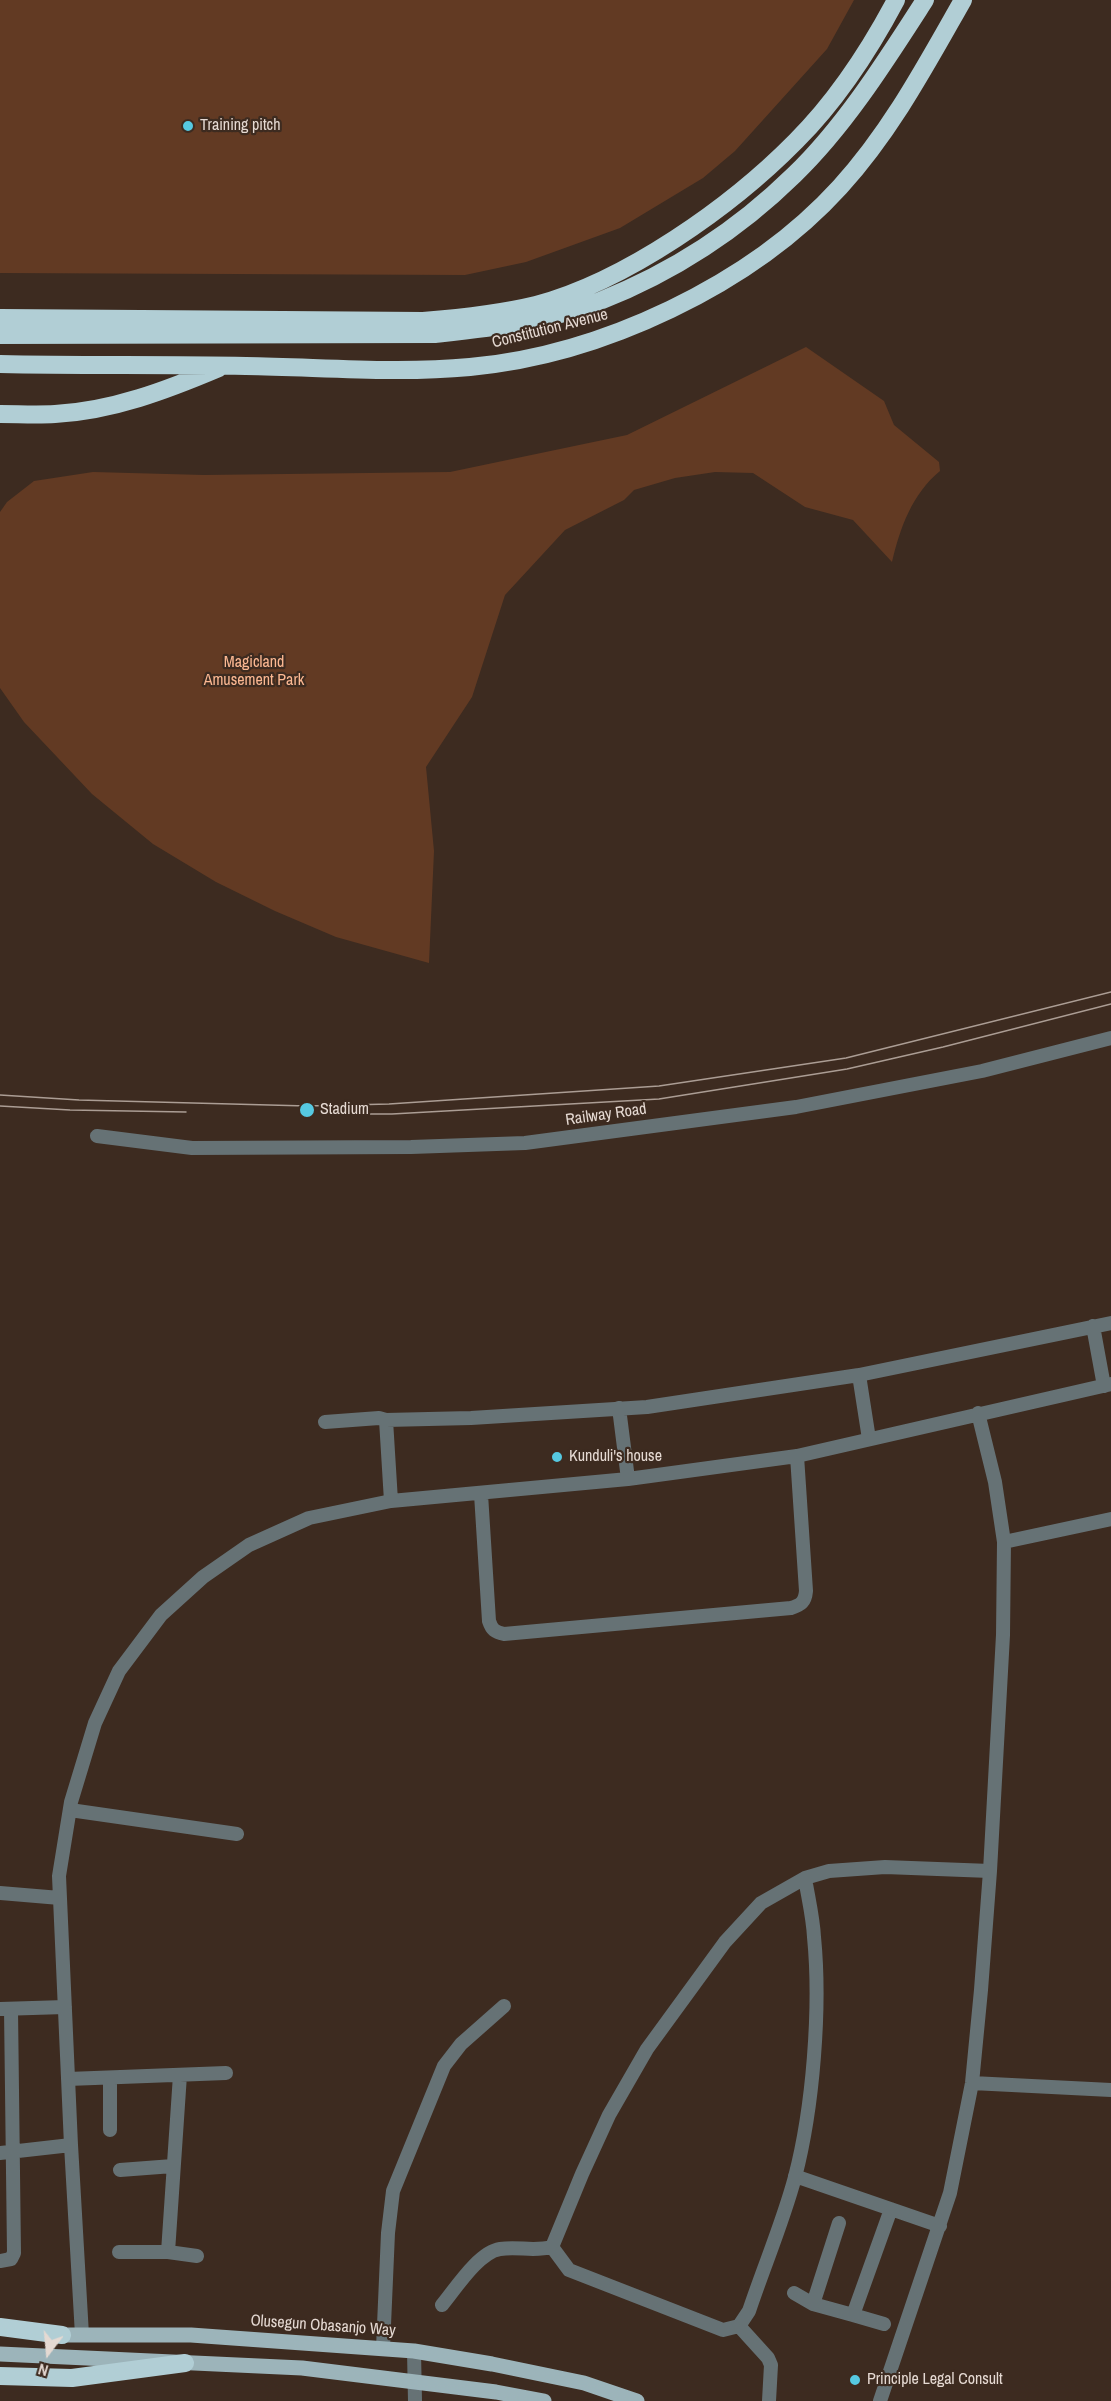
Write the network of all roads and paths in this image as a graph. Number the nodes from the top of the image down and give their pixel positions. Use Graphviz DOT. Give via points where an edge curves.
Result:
graph roads {
  1 [pos="896,0"];
  2 [pos="920,0"];
  3 [pos="925,0"];
  4 [pos="963,0"];
  5 [pos="906,30"];
  6 [pos="858,97"];
  7 [pos="797,141"];
  8 [pos="699,252"];
  9 [pos="593,284"];
  10 [pos="6,326"];
  11 [pos="57,327"];
  12 [pos="7,364"];
  13 [pos="226,366"];
  14 [pos="7,414"];
  15 [pos="1111,1038"];
  16 [pos="97,1136"];
  17 [pos="1111,1323"];
  18 [pos="1093,1326"];
  19 [pos="859,1376"];
  20 [pos="1107,1385"];
  21 [pos="619,1408"];
  22 [pos="978,1413"];
  23 [pos="386,1420"];
  24 [pos="325,1422"];
  25 [pos="868,1439"];
  26 [pos="797,1456"];
  27 [pos="628,1479"];
  28 [pos="481,1494"];
  29 [pos="392,1501"];
  30 [pos="1111,1519"];
  31 [pos="1004,1542"];
  32 [pos="70,1810"];
  33 [pos="237,1834"];
  34 [pos="990,1871"];
  35 [pos="805,1878"];
  36 [pos="0,1893"];
  37 [pos="60,1898"];
  38 [pos="504,2006"];
  39 [pos="65,2007"];
  40 [pos="5,2009"];
  41 [pos="6,2054"];
  42 [pos="225,2073"];
  43 [pos="180,2075"];
  44 [pos="110,2078"];
  45 [pos="68,2079"];
  46 [pos="972,2083"];
  47 [pos="1111,2090"];
  48 [pos="110,2130"];
  49 [pos="71,2145"];
  50 [pos="7,2153"];
  51 [pos="173,2166"];
  52 [pos="120,2170"];
  53 [pos="795,2176"];
  54 [pos="891,2209"];
  55 [pos="839,2223"];
  56 [pos="940,2226"];
  57 [pos="552,2247"];
  58 [pos="119,2252"];
  59 [pos="168,2252"];
  60 [pos="197,2256"];
  61 [pos="0,2261"];
  62 [pos="794,2293"];
  63 [pos="813,2304"];
  64 [pos="442,2305"];
  65 [pos="853,2315"];
  66 [pos="884,2324"];
  67 [pos="739,2326"];
  68 [pos="0,2327"];
  69 [pos="62,2335"];
  70 [pos="82,2335"];
  71 [pos="0,2336"];
  72 [pos="383,2348"];
  73 [pos="414,2351"];
  74 [pos="0,2354"];
  75 [pos="185,2363"];
  76 [pos="0,2376"];
  77 [pos="415,2381"];
  78 [pos="414,2401"];
  79 [pos="544,2401"];
  80 [pos="637,2401"];
  81 [pos="769,2401"];
  82 [pos="880,2401"];
  1 -- 7 [label="highway" via="869,48"];
  2 -- 5 [label="highway"];
  3 -- 5 [label="highway, Constitution Avenue"];
  4 -- 13 [label="highway, Constitution Avenue" via="900,109 838,189 751,263 697,296 579,345 471,367"];
  5 -- 6 [label="highway, Constitution Avenue"];
  6 -- 7 [label="highway"];
  6 -- 8 [label="highway, Constitution Avenue" via="795,175"];
  7 -- 9 [label="highway" via="666,246"];
  8 -- 9 [label="highway"];
  8 -- 11 [label="highway, Constitution Avenue" via="599,302 491,328 435,334 352,335"];
  9 -- 11 [label="highway" via="536,305 462,318"];
  10 -- 11 [label="highway, Constitution Avenue"];
  12 -- 13 [label="highway, Constitution Avenue"];
  13 -- 14 [label="highway" via="143,398 57,414"];
  15 -- 16 [label="street, Railway Road" via="982,1071 796,1107 525,1143 192,1148"];
  17 -- 18 [label="street"];
  18 -- 19 [label="street"];
  18 -- 20 [label="street"];
  19 -- 21 [label="street"];
  19 -- 25 [label="street"];
  20 -- 22 [label="street"];
  21 -- 23 [label="street"];
  21 -- 27 [label="street"];
  22 -- 25 [label="street"];
  22 -- 31 [label="street" via="995,1482"];
  23 -- 24 [label="street"];
  23 -- 29 [label="street"];
  25 -- 26 [label="street"];
  26 -- 27 [label="street"];
  26 -- 28 [label="street" via="806,1592 805,1600 791,1608 496,1632 489,1621"];
  27 -- 28 [label="street"];
  28 -- 29 [label="street"];
  29 -- 32 [label="street" via="309,1518 249,1545 203,1577 160,1615 119,1671 95,1723"];
  30 -- 31 [label="street"];
  31 -- 34 [label="street"];
  32 -- 33 [label="street"];
  32 -- 37 [label="street" via="59,1876"];
  34 -- 35 [label="street" via="885,1867 829,1871"];
  34 -- 46 [label="street"];
  35 -- 53 [label="street" via="814,1936 816,2000 812,2067"];
  35 -- 57 [label="street" via="761,1903 744,1919 660,2029 609,2115"];
  36 -- 37 [label="street"];
  37 -- 39 [label="street"];
  38 -- 72 [label="street" via="461,2044 444,2067 393,2191"];
  39 -- 40 [label="street"];
  39 -- 45 [label="street"];
  40 -- 41 [label="street"];
  41 -- 50 [label="street"];
  42 -- 43 [label="street"];
  43 -- 44 [label="street"];
  43 -- 51 [label="street"];
  44 -- 45 [label="street"];
  44 -- 48 [label="street"];
  45 -- 49 [label="street"];
  46 -- 47 [label="street"];
  46 -- 56 [label="street"];
  49 -- 50 [label="street"];
  49 -- 70 [label="street"];
  50 -- 61 [label="street" via="14,2253 11,2259"];
  51 -- 52 [label="street"];
  51 -- 59 [label="street"];
  53 -- 54 [label="street"];
  53 -- 67 [label="street" via="749,2311"];
  54 -- 56 [label="street"];
  54 -- 65 [label="street"];
  55 -- 63 [label="street"];
  56 -- 82 [label="street"];
  57 -- 64 [label="street" via="489,2253"];
  57 -- 67 [label="street" via="570,2270 723,2330"];
  58 -- 59 [label="street"];
  59 -- 60 [label="street"];
  62 -- 63 [label="street"];
  63 -- 65 [label="street"];
  65 -- 66 [label="street"];
  67 -- 81 [label="street" via="768,2358"];
  68 -- 69 [label="highway"];
  69 -- 70 [label="main road, Olusegun Obasanjo Way"];
  69 -- 71 [label="main road, Olusegun Obasanjo Way"];
  70 -- 72 [label="main road, Olusegun Obasanjo Way" via="191,2335"];
  72 -- 73 [label="main road, Olusegun Obasanjo Way"];
  73 -- 77 [label="street"];
  73 -- 80 [label="main road, Olusegun Obasanjo Way" via="584,2383"];
  74 -- 75 [label="main road"];
  75 -- 76 [label="highway" via="72,2378"];
  75 -- 77 [label="main road" via="302,2368"];
  77 -- 78 [label="street"];
  77 -- 79 [label="main road"];
}
